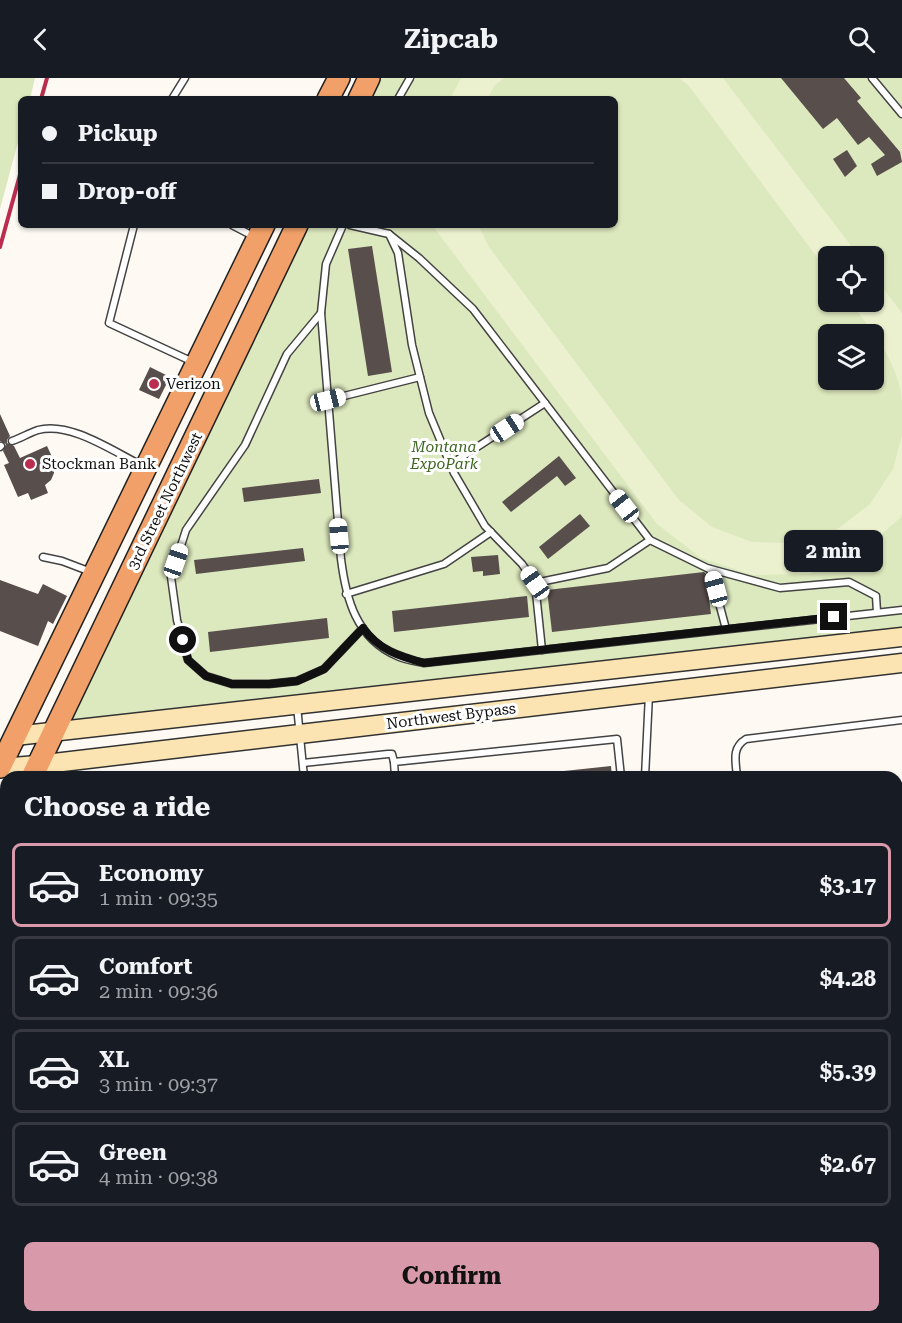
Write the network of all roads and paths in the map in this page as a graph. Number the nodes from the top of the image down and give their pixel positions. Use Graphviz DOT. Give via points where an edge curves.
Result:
graph roads {
  1 [pos="185,78"];
  2 [pos="339,78"];
  3 [pos="369,78"];
  4 [pos="410,78"];
  5 [pos="872,78"];
  6 [pos="174,96"];
  7 [pos="330,96"];
  8 [pos="360,96"];
  9 [pos="400,96"];
  10 [pos="902,114"];
  11 [pos="133,228"];
  12 [pos="244,228"];
  13 [pos="296,228"];
  14 [pos="342,228"];
  15 [pos="363,228"];
  16 [pos="261,232"];
  17 [pos="389,234"];
  18 [pos="321,313"];
  19 [pos="196,364"];
  20 [pos="420,377"];
  21 [pos="328,400"];
  22 [pos="545,403"];
  23 [pos="12,441"];
  24 [pos="451,464"];
  25 [pos="146,468"];
  26 [pos="491,532"];
  27 [pos="650,540"];
  28 [pos="43,557"];
  29 [pos="710,569"];
  30 [pos="94,574"];
  31 [pos="535,583"];
  32 [pos="346,594"];
  33 [pos="902,610"];
  34 [pos="878,612"];
  35 [pos="363,628"];
  36 [pos="726,629"];
  37 [pos="902,637"];
  38 [pos="542,650"];
  39 [pos="902,663"];
  40 [pos="649,693"];
  41 [pos="297,704"];
  42 [pos="902,720"];
  43 [pos="55,730"];
  44 [pos="300,734"];
  45 [pos="15,736"];
  46 [pos="394,762"];
  47 [pos="303,763"];
  48 [pos="0,767"];
  49 [pos="35,771"];
  50 [pos="304,771"];
  51 [pos="395,771"];
  52 [pos="620,771"];
  53 [pos="645,771"];
  54 [pos="737,771"];
  1 -- 6 [label="lane"];
  2 -- 7 [label="highway"];
  3 -- 8 [label="highway"];
  4 -- 9 [label="lane"];
  5 -- 10 [label="lane"];
  11 -- 19 [label="lane" via="109,323"];
  12 -- 16 [label="lane"];
  13 -- 43 [label="highway, 3rd Street Northwest"];
  14 -- 18 [label="lane" via="326,264"];
  15 -- 17 [label="lane"];
  16 -- 19 [label="highway"];
  17 -- 20 [label="lane" via="398,253"];
  17 -- 22 [label="lane" via="473,309"];
  18 -- 21 [label="lane"];
  18 -- 35 [label="lane" via="287,354 245,445 186,531 171,577 188,660 206,676 232,684 297,681 324,669"];
  19 -- 25 [label="highway"];
  20 -- 21 [label="lane"];
  20 -- 24 [label="lane" via="429,413"];
  21 -- 32 [label="lane"];
  22 -- 24 [label="lane"];
  22 -- 27 [label="lane"];
  23 -- 25 [label="lane" via="39,430 72,431"];
  24 -- 26 [label="lane"];
  25 -- 30 [label="highway"];
  26 -- 31 [label="lane"];
  26 -- 32 [label="lane" via="444,564"];
  27 -- 29 [label="lane"];
  27 -- 31 [label="lane" via="608,568"];
  28 -- 30 [label="lane"];
  29 -- 34 [label="lane" via="780,588 849,582 876,596"];
  29 -- 36 [label="lane"];
  30 -- 45 [label="highway"];
  31 -- 38 [label="lane"];
  32 -- 35 [label="lane"];
  33 -- 34 [label="lane"];
  34 -- 36 [label="lane"];
  35 -- 38 [label="lane" via="396,656 424,663"];
  36 -- 38 [label="lane"];
  37 -- 41 [label="main road, Northwest Bypass"];
  39 -- 40 [label="main road, Northwest Bypass"];
  40 -- 44 [label="main road, Northwest Bypass"];
  40 -- 53 [label="lane"];
  41 -- 43 [label="main road, Northwest Bypass"];
  41 -- 44 [label="lane"];
  42 -- 54 [label="lane" via="746,739 735,750"];
  43 -- 45 [label="main road, Northwest Bypass"];
  43 -- 49 [label="highway, 3rd Street Northwest"];
  44 -- 47 [label="lane"];
  44 -- 49 [label="main road, Northwest Bypass"];
  45 -- 48 [label="highway"];
  46 -- 47 [label="lane" via="392,754 388,754"];
  46 -- 51 [label="lane"];
  46 -- 52 [label="lane" via="617,739"];
  47 -- 50 [label="lane"];
  48 -- 49 [label="main road, Northwest Bypass"];
}
